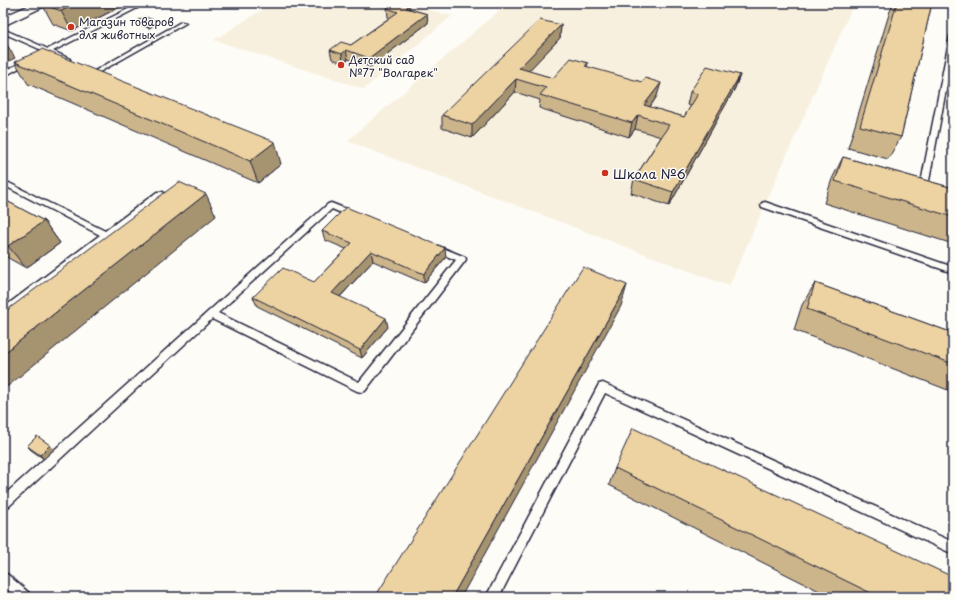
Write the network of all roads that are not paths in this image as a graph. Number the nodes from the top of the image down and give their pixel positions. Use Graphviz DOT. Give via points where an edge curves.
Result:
graph roads {
  1 [pos="43,3"];
  2 [pos="144,3"];
  3 [pos="3,22"];
  4 [pos="183,23"];
  5 [pos="3,31"];
  6 [pos="953,36"];
  7 [pos="49,51"];
  8 [pos="75,63"];
  9 [pos="3,75"];
  10 [pos="101,76"];
  11 [pos="3,182"];
  12 [pos="939,192"];
  13 [pos="160,194"];
  14 [pos="765,205"];
  15 [pos="360,218"];
  16 [pos="106,235"];
  17 [pos="426,244"];
  18 [pos="953,270"];
  19 [pos="3,313"];
  20 [pos="211,314"];
  21 [pos="3,504"];
  22 [pos="953,548"];
  23 [pos="3,578"];
  24 [pos="25,597"];
  25 [pos="492,597"];
  1 -- 3 [label="street"];
  2 -- 7 [label="lane"];
  4 -- 10 [label="lane" via="91,71"];
  5 -- 7 [label="lane"];
  6 -- 12 [label="lane" via="924,188"];
  7 -- 8 [label="lane"];
  7 -- 9 [label="lane"];
  11 -- 16 [label="lane"];
  13 -- 16 [label="lane"];
  14 -- 18 [label="lane"];
  15 -- 20 [label="lane" via="331,206"];
  16 -- 19 [label="lane"];
  17 -- 20 [label="lane" via="462,259 361,388"];
  20 -- 21 [label="lane"];
  22 -- 25 [label="lane" via="603,387"];
  23 -- 24 [label="lane"];
}
